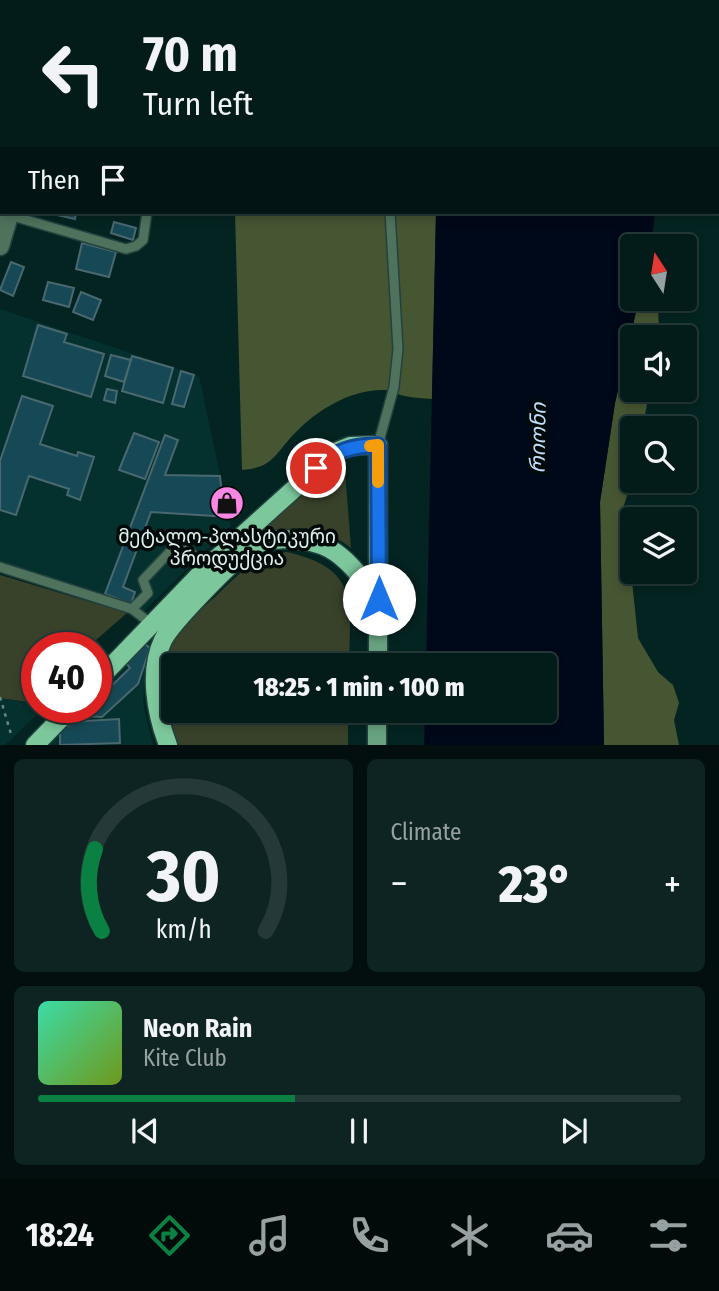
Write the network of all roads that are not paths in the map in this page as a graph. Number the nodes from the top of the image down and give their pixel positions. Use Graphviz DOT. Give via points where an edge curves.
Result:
graph roads {
  1 [pos="9,214"];
  2 [pos="147,214"];
  3 [pos="390,214"];
  4 [pos="0,246"];
  5 [pos="378,445"];
  6 [pos="0,567"];
  7 [pos="205,569"];
  8 [pos="379,599"];
  9 [pos="132,609"];
  10 [pos="153,625"];
  11 [pos="378,653"];
  12 [pos="112,666"];
  13 [pos="56,723"];
  14 [pos="377,723"];
  15 [pos="35,745"];
  16 [pos="168,745"];
  17 [pos="377,745"];
  1 -- 2 [label="lane" via="125,249 143,240"];
  1 -- 4 [label="street"];
  3 -- 5 [label="lane" via="398,349 394,387"];
  5 -- 7 [label="main road" via="350,446 335,452"];
  5 -- 8 [label="street"];
  6 -- 9 [label="lane"];
  7 -- 9 [label="lane" via="181,540 142,580 148,593"];
  7 -- 10 [label="main road"];
  8 -- 11 [label="street"];
  8 -- 16 [label="main road" via="330,550 286,539 253,546 180,616 163,641 156,663 156,705"];
  9 -- 10 [label="lane"];
  10 -- 12 [label="main road"];
  13 -- 15 [label="main road"];
  14 -- 17 [label="street"];
}
